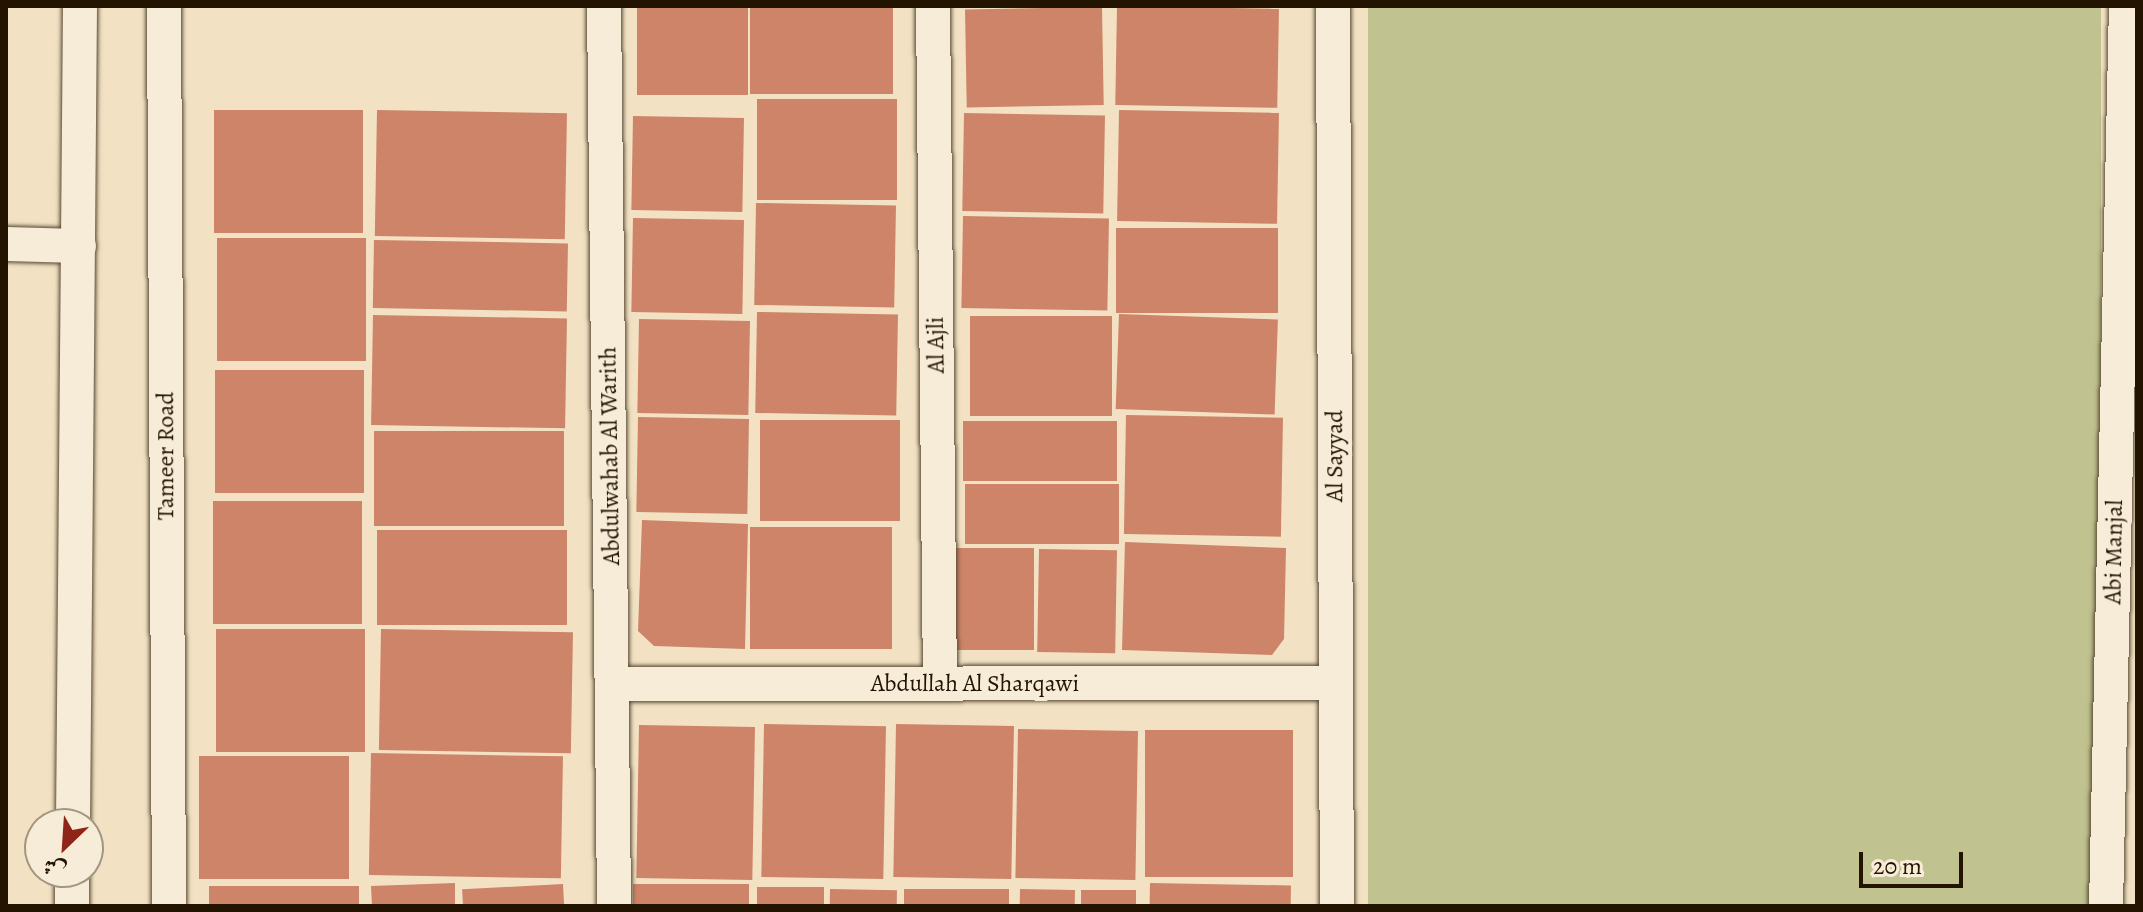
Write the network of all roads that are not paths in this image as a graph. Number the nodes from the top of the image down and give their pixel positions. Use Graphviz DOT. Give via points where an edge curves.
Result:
graph roads {
  1 [pos="80,6"];
  2 [pos="164,6"];
  3 [pos="604,6"];
  4 [pos="933,6"];
  5 [pos="1333,6"];
  6 [pos="2126,6"];
  7 [pos="6,244"];
  8 [pos="79,246"];
  9 [pos="1336,683"];
  10 [pos="613,684"];
  11 [pos="940,684"];
  12 [pos="73,808"];
  13 [pos="169,906"];
  14 [pos="614,906"];
  15 [pos="1337,906"];
  16 [pos="2106,906"];
  1 -- 8 [label="street"];
  2 -- 13 [label="street, Tameer Road"];
  3 -- 10 [label="street, Abdulwahab Al Warith"];
  4 -- 11 [label="street, Al Ajli"];
  5 -- 9 [label="street, Al Sayyad"];
  6 -- 16 [label="street, Abi Manjal"];
  7 -- 8 [label="street"];
  8 -- 12 [label="street"];
  9 -- 11 [label="street, Abdullah Al Sharqawi"];
  9 -- 15 [label="street, Al Sayyad"];
  10 -- 11 [label="street, Abdullah Al Sharqawi"];
  10 -- 14 [label="street, Abdulwahab Al Warith"];
}
